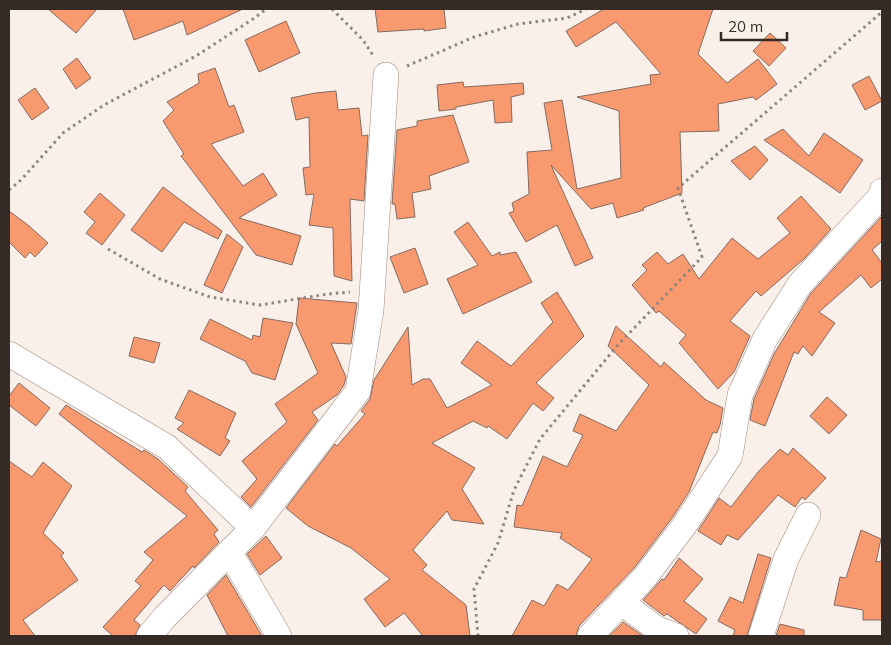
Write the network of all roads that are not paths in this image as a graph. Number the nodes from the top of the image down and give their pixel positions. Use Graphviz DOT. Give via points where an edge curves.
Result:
graph roads {
  1 [pos="386,75"];
  2 [pos="882,195"];
  3 [pos="9,354"];
  4 [pos="808,515"];
  5 [pos="253,528"];
  6 [pos="230,553"];
  7 [pos="622,603"];
  8 [pos="149,636"];
  9 [pos="279,636"];
  10 [pos="590,636"];
  11 [pos="676,636"];
  12 [pos="761,636"];
  1 -- 5 [label="street" via="371,310 358,391"];
  2 -- 7 [label="street" via="800,284 770,331 740,395 730,456 684,526"];
  3 -- 5 [label="street" via="167,447"];
  4 -- 12 [label="street" via="786,559"];
  5 -- 6 [label="street"];
  6 -- 8 [label="street"];
  6 -- 9 [label="street"];
  7 -- 10 [label="street"];
  7 -- 11 [label="street" via="657,629"];
}
